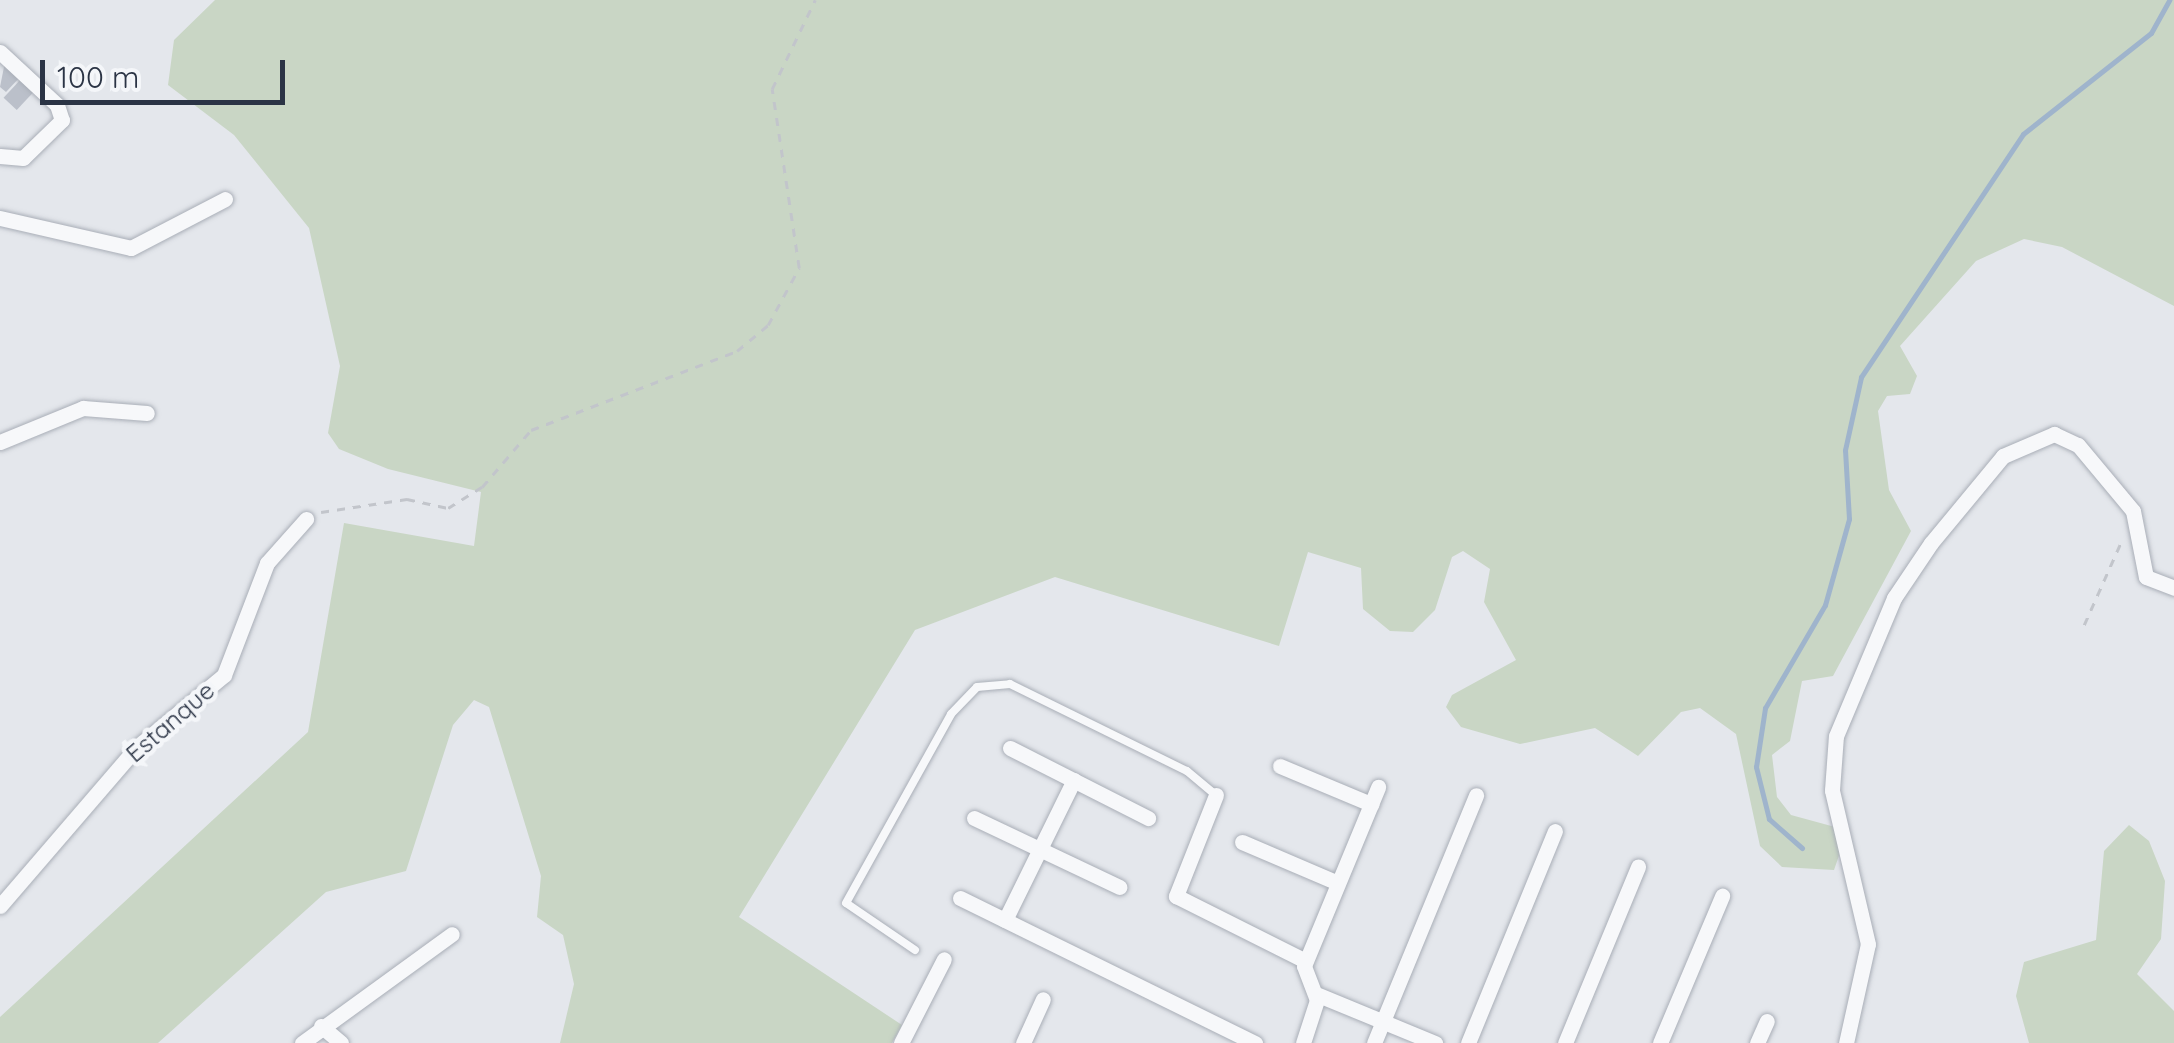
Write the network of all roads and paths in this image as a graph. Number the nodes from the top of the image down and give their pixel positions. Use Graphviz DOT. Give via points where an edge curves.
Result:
graph roads {
  1 [pos="816,0"];
  2 [pos="0,52"];
  3 [pos="0,156"];
  4 [pos="225,199"];
  5 [pos="0,218"];
  6 [pos="147,412"];
  7 [pos="0,442"];
  8 [pos="2129,507"];
  9 [pos="306,519"];
  10 [pos="2174,588"];
  11 [pos="2084,625"];
  12 [pos="1010,748"];
  13 [pos="1280,766"];
  14 [pos="1074,780"];
  15 [pos="1378,787"];
  16 [pos="1216,795"];
  17 [pos="1476,796"];
  18 [pos="1370,804"];
  19 [pos="974,818"];
  20 [pos="1148,818"];
  21 [pos="1555,831"];
  22 [pos="1242,842"];
  23 [pos="1040,850"];
  24 [pos="1638,867"];
  25 [pos="1338,884"];
  26 [pos="1119,887"];
  27 [pos="1722,896"];
  28 [pos="960,898"];
  29 [pos="0,906"];
  30 [pos="1006,920"];
  31 [pos="452,934"];
  32 [pos="915,950"];
  33 [pos="944,958"];
  34 [pos="1306,961"];
  35 [pos="1316,994"];
  36 [pos="1044,999"];
  37 [pos="1382,1021"];
  38 [pos="1767,1022"];
  39 [pos="321,1026"];
  40 [pos="302,1043"];
  41 [pos="340,1043"];
  42 [pos="901,1043"];
  43 [pos="1022,1043"];
  44 [pos="1255,1043"];
  45 [pos="1303,1043"];
  46 [pos="1374,1043"];
  47 [pos="1435,1043"];
  48 [pos="1468,1043"];
  49 [pos="1565,1043"];
  50 [pos="1660,1043"];
  51 [pos="1758,1043"];
  52 [pos="1846,1043"];
  1 -- 9 [label="path" via="772,88 799,268 768,326 737,351 532,430 482,486 448,508 407,499"];
  2 -- 3 [label="street" via="57,105 62,120 24,158"];
  4 -- 5 [label="street" via="131,248"];
  6 -- 7 [label="street" via="83,408"];
  8 -- 10 [label="street" via="2146,577"];
  8 -- 11 [label="path"];
  8 -- 52 [label="street" via="2078,444 2054,434 2023,442 1894,598 1836,736 1832,790 1868,944"];
  9 -- 29 [label="street, Estanque" via="267,563 224,674 137,747"];
  12 -- 14 [label="street"];
  13 -- 18 [label="street"];
  14 -- 20 [label="street"];
  14 -- 23 [label="street"];
  15 -- 18 [label="street"];
  16 -- 32 [label="lane" via="1187,771 1010,684 977,687 950,714 846,899 853,915"];
  16 -- 34 [label="street" via="1176,896"];
  17 -- 37 [label="street"];
  18 -- 25 [label="street"];
  19 -- 23 [label="street"];
  21 -- 48 [label="street"];
  22 -- 25 [label="street"];
  23 -- 26 [label="street"];
  23 -- 30 [label="street"];
  24 -- 49 [label="street"];
  25 -- 34 [label="street"];
  27 -- 50 [label="street"];
  28 -- 30 [label="street"];
  30 -- 44 [label="street"];
  31 -- 39 [label="street"];
  33 -- 42 [label="street"];
  34 -- 35 [label="street"];
  35 -- 37 [label="street"];
  35 -- 45 [label="street"];
  36 -- 43 [label="street"];
  37 -- 46 [label="street"];
  37 -- 47 [label="street"];
  38 -- 51 [label="street"];
  39 -- 40 [label="street"];
  39 -- 41 [label="street"];
}
